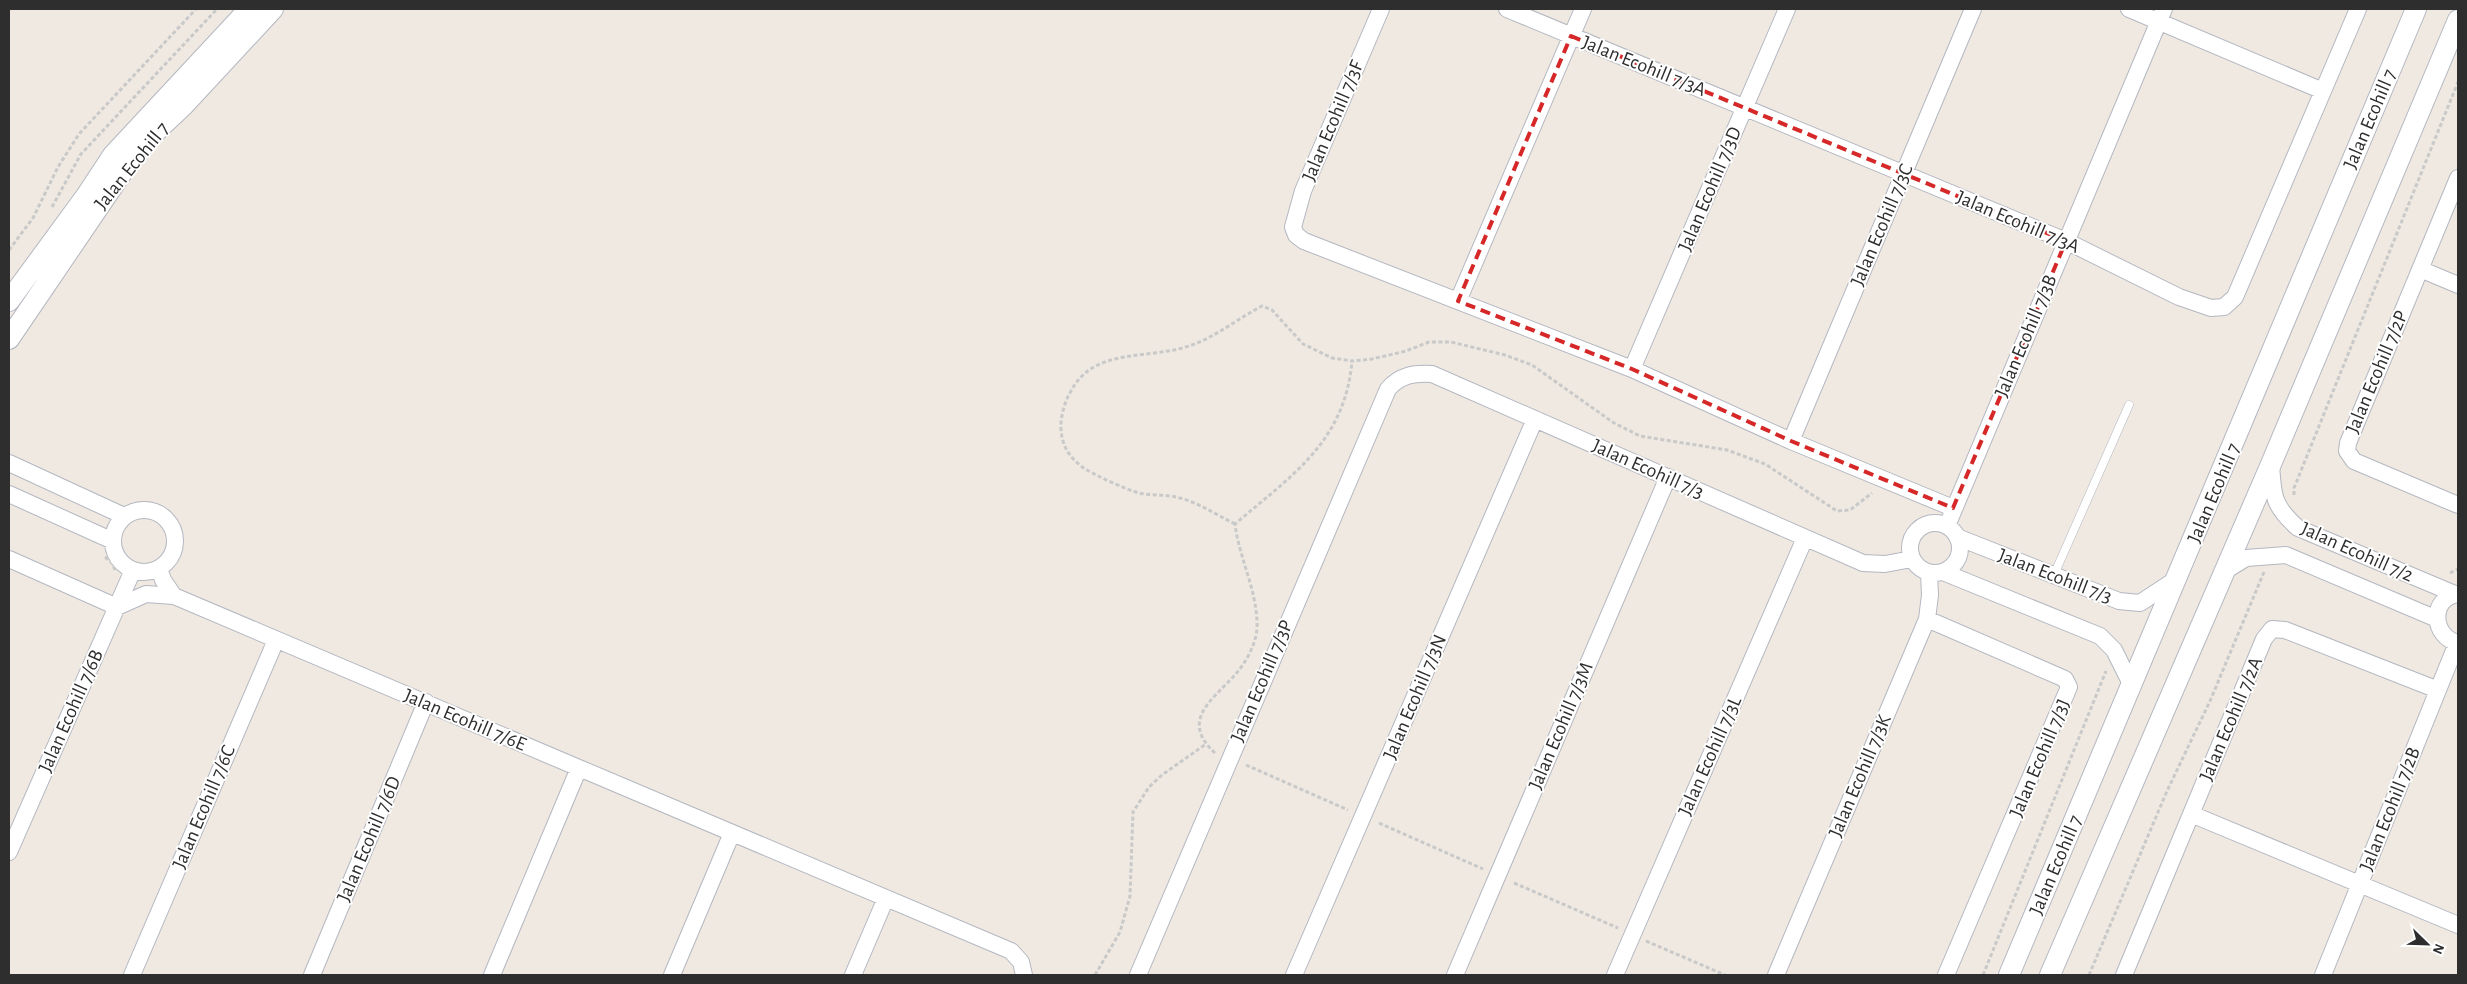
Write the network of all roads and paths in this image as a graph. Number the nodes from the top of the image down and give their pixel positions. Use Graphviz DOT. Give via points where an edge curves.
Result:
graph roads {
  1 [pos="196,9"];
  2 [pos="249,9"];
  3 [pos="273,9"];
  4 [pos="1382,9"];
  5 [pos="1507,9"];
  6 [pos="1583,9"];
  7 [pos="1787,9"];
  8 [pos="1972,9"];
  9 [pos="2129,9"];
  10 [pos="2358,9"];
  11 [pos="2416,9"];
  12 [pos="2162,15"];
  13 [pos="2458,20"];
  14 [pos="1571,36"];
  15 [pos="2323,91"];
  16 [pos="1745,107"];
  17 [pos="1904,173"];
  18 [pos="2458,178"];
  19 [pos="2066,241"];
  20 [pos="9,250"];
  21 [pos="2420,269"];
  22 [pos="2458,285"];
  23 [pos="9,300"];
  24 [pos="1458,301"];
  25 [pos="9,339"];
  26 [pos="1352,361"];
  27 [pos="1632,369"];
  28 [pos="1388,388"];
  29 [pos="2129,405"];
  30 [pos="1534,419"];
  31 [pos="1791,441"];
  32 [pos="9,463"];
  33 [pos="2271,464"];
  34 [pos="1668,478"];
  35 [pos="1884,479"];
  36 [pos="9,494"];
  37 [pos="2458,505"];
  38 [pos="1953,508"];
  39 [pos="124,516"];
  40 [pos="1235,524"];
  41 [pos="1952,531"];
  42 [pos="1805,538"];
  43 [pos="113,541"];
  44 [pos="2272,554"];
  45 [pos="103,555"];
  46 [pos="9,559"];
  47 [pos="1912,559"];
  48 [pos="159,568"];
  49 [pos="133,570"];
  50 [pos="2225,571"];
  51 [pos="1936,572"];
  52 [pos="112,574"];
  53 [pos="2053,577"];
  54 [pos="2178,578"];
  55 [pos="2456,594"];
  56 [pos="174,596"];
  57 [pos="117,607"];
  58 [pos="2436,619"];
  59 [pos="1927,620"];
  60 [pos="276,640"];
  61 [pos="2458,643"];
  62 [pos="2114,650"];
  63 [pos="2452,672"];
  64 [pos="2132,686"];
  65 [pos="2438,690"];
  66 [pos="426,702"];
  67 [pos="1206,744"];
  68 [pos="1228,760"];
  69 [pos="579,768"];
  70 [pos="2191,814"];
  71 [pos="1363,816"];
  72 [pos="732,833"];
  73 [pos="9,852"];
  74 [pos="1498,876"];
  75 [pos="2359,884"];
  76 [pos="886,898"];
  77 [pos="2458,925"];
  78 [pos="1632,935"];
  79 [pos="1023,968"];
  80 [pos="132,975"];
  81 [pos="312,975"];
  82 [pos="492,975"];
  83 [pos="672,975"];
  84 [pos="853,975"];
  85 [pos="1095,975"];
  86 [pos="1138,975"];
  87 [pos="1294,975"];
  88 [pos="1455,975"];
  89 [pos="1615,975"];
  90 [pos="1725,975"];
  91 [pos="1776,975"];
  92 [pos="1946,975"];
  93 [pos="1983,975"];
  94 [pos="2010,975"];
  95 [pos="2050,975"];
  96 [pos="2089,975"];
  97 [pos="2124,975"];
  98 [pos="2322,975"];
  1 -- 20 [label="path" via="79,134 58,167 33,218"];
  2 -- 23 [label="street" via="113,154"];
  3 -- 25 [label="street, Jalan Ecohill 7" via="150,137 121,174"];
  4 -- 24 [label="street, Jalan Ecohill 7/3F" via="1303,191 1293,227 1304,241"];
  5 -- 14 [label="street, Jalan Ecohill 7/3A"];
  6 -- 14 [label="street"];
  7 -- 16 [label="street, Jalan Ecohill 7/3D"];
  8 -- 17 [label="street, Jalan Ecohill 7/3C"];
  9 -- 12 [label="street"];
  10 -- 15 [label="street, Jalan Ecohill 7/3A"];
  11 -- 54 [label="street, Jalan Ecohill 7"];
  12 -- 15 [label="street"];
  12 -- 19 [label="street, Jalan Ecohill 7/3B"];
  13 -- 33 [label="street, Jalan Ecohill 7"];
  14 -- 16 [label="street, Jalan Ecohill 7/3A"];
  14 -- 24 [label="street"];
  15 -- 19 [label="street, Jalan Ecohill 7/3A" via="2235,297 2224,307 2211,308 2179,297"];
  16 -- 17 [label="street, Jalan Ecohill 7/3A"];
  16 -- 27 [label="street, Jalan Ecohill 7/3D"];
  17 -- 19 [label="street, Jalan Ecohill 7/3A"];
  17 -- 31 [label="street, Jalan Ecohill 7/3C"];
  18 -- 21 [label="street, Jalan Ecohill 7/2P"];
  19 -- 38 [label="street, Jalan Ecohill 7/3B"];
  21 -- 22 [label="street"];
  21 -- 37 [label="street, Jalan Ecohill 7/2P" via="2347,451 2354,461"];
  24 -- 27 [label="street"];
  26 -- 35 [label="path" via="1406,351 1429,342 1482,348 1532,365 1614,423 1640,436 1727,450 1765,464 1837,511 1850,510"];
  26 -- 40 [label="path" via="1343,402 1328,434 1311,458"];
  26 -- 40 [label="path" via="1332,358 1303,344 1272,310 1262,306 1226,329 1190,346 1107,360 1087,370 1076,381 1061,416 1060,433 1064,448 1072,458 1087,469 1139,493 1180,498"];
  27 -- 31 [label="street"];
  28 -- 30 [label="street, Jalan Ecohill 7/3" via="1405,376 1432,374"];
  28 -- 68 [label="street, Jalan Ecohill 7/3P"];
  29 -- 53 [label="lane"];
  30 -- 34 [label="street, Jalan Ecohill 7/3"];
  30 -- 71 [label="street, Jalan Ecohill 7/3N"];
  31 -- 35 [label="street"];
  32 -- 39 [label="street"];
  33 -- 50 [label="street, Jalan Ecohill 7"];
  33 -- 55 [label="street, Jalan Ecohill 7/2" via="2273,496 2282,514 2298,528"];
  34 -- 42 [label="street, Jalan Ecohill 7/3"];
  34 -- 74 [label="street, Jalan Ecohill 7/3M"];
  35 -- 38 [label="street"];
  36 -- 43 [label="street"];
  38 -- 41 [label="street, Jalan Ecohill 7/3B"];
  39 -- 43 [label="street" via="118,523"];
  39 -- 48 [label="street" via="143,509 162,514 169,521 174,529 175,549"];
  40 -- 67 [label="path" via="1247,569 1257,629 1245,661 1204,708 1198,720"];
  41 -- 47 [label="street" via="1931,523 1917,530 1910,544"];
  41 -- 51 [label="street" via="1960,544 1958,558 1954,564"];
  41 -- 53 [label="street, Jalan Ecohill 7/3"];
  42 -- 47 [label="street, Jalan Ecohill 7/3" via="1864,563 1885,564"];
  42 -- 78 [label="street, Jalan Ecohill 7/3L"];
  43 -- 49 [label="street" via="119,560"];
  44 -- 50 [label="street, Jalan Ecohill 7/2" via="2246,558"];
  44 -- 58 [label="street, Jalan Ecohill 7/2" via="2286,555"];
  44 -- 96 [label="path"];
  45 -- 52 [label="path" via="112,563 115,570"];
  46 -- 57 [label="street"];
  47 -- 51 [label="street" via="1922,570"];
  48 -- 49 [label="street" via="145,572"];
  48 -- 56 [label="street"];
  49 -- 57 [label="street, Jalan Ecohill 7/6B"];
  50 -- 95 [label="street, Jalan Ecohill 7"];
  51 -- 59 [label="street, Jalan Ecohill 7/3K"];
  51 -- 62 [label="street, Jalan Ecohill 7/3" via="2100,636"];
  53 -- 54 [label="street, Jalan Ecohill 7/3" via="2119,601 2140,603"];
  54 -- 64 [label="street, Jalan Ecohill 7"];
  55 -- 58 [label="street" via="2441,604"];
  56 -- 57 [label="street, Jalan Ecohill 7/6E" via="146,594"];
  56 -- 60 [label="street, Jalan Ecohill 7/6E"];
  57 -- 73 [label="street, Jalan Ecohill 7/6B"];
  58 -- 61 [label="street" via="2442,635"];
  59 -- 91 [label="street, Jalan Ecohill 7/3K"];
  59 -- 92 [label="street, Jalan Ecohill 7/3J" via="2064,679 2069,687"];
  60 -- 66 [label="street, Jalan Ecohill 7/6E"];
  60 -- 80 [label="street, Jalan Ecohill 7/6C"];
  61 -- 63 [label="street, Jalan Ecohill 7/2B"];
  62 -- 64 [label="street, Jalan Ecohill 7/3"];
  62 -- 93 [label="path"];
  63 -- 65 [label="street, Jalan Ecohill 7/2B"];
  64 -- 94 [label="street, Jalan Ecohill 7"];
  65 -- 70 [label="street, Jalan Ecohill 7/2A" via="2285,630 2272,628 2264,639"];
  65 -- 75 [label="street, Jalan Ecohill 7/2B"];
  66 -- 69 [label="street, Jalan Ecohill 7/6E"];
  66 -- 81 [label="street, Jalan Ecohill 7/6D"];
  67 -- 68 [label="path"];
  67 -- 85 [label="path" via="1149,786 1133,812 1130,896 1120,932"];
  68 -- 71 [label="path"];
  68 -- 86 [label="street, Jalan Ecohill 7/3P"];
  69 -- 72 [label="street, Jalan Ecohill 7/6E"];
  69 -- 82 [label="street"];
  70 -- 75 [label="street"];
  70 -- 97 [label="street, Jalan Ecohill 7/2A"];
  71 -- 74 [label="path"];
  71 -- 87 [label="street, Jalan Ecohill 7/3N"];
  72 -- 76 [label="street, Jalan Ecohill 7/6E"];
  72 -- 83 [label="street"];
  74 -- 78 [label="path"];
  74 -- 88 [label="street, Jalan Ecohill 7/3M"];
  75 -- 77 [label="street"];
  75 -- 98 [label="street, Jalan Ecohill 7/2B"];
  76 -- 79 [label="street, Jalan Ecohill 7/6E" via="1011,951"];
  76 -- 84 [label="street"];
  78 -- 89 [label="street, Jalan Ecohill 7/3L"];
  78 -- 90 [label="path"];
}
